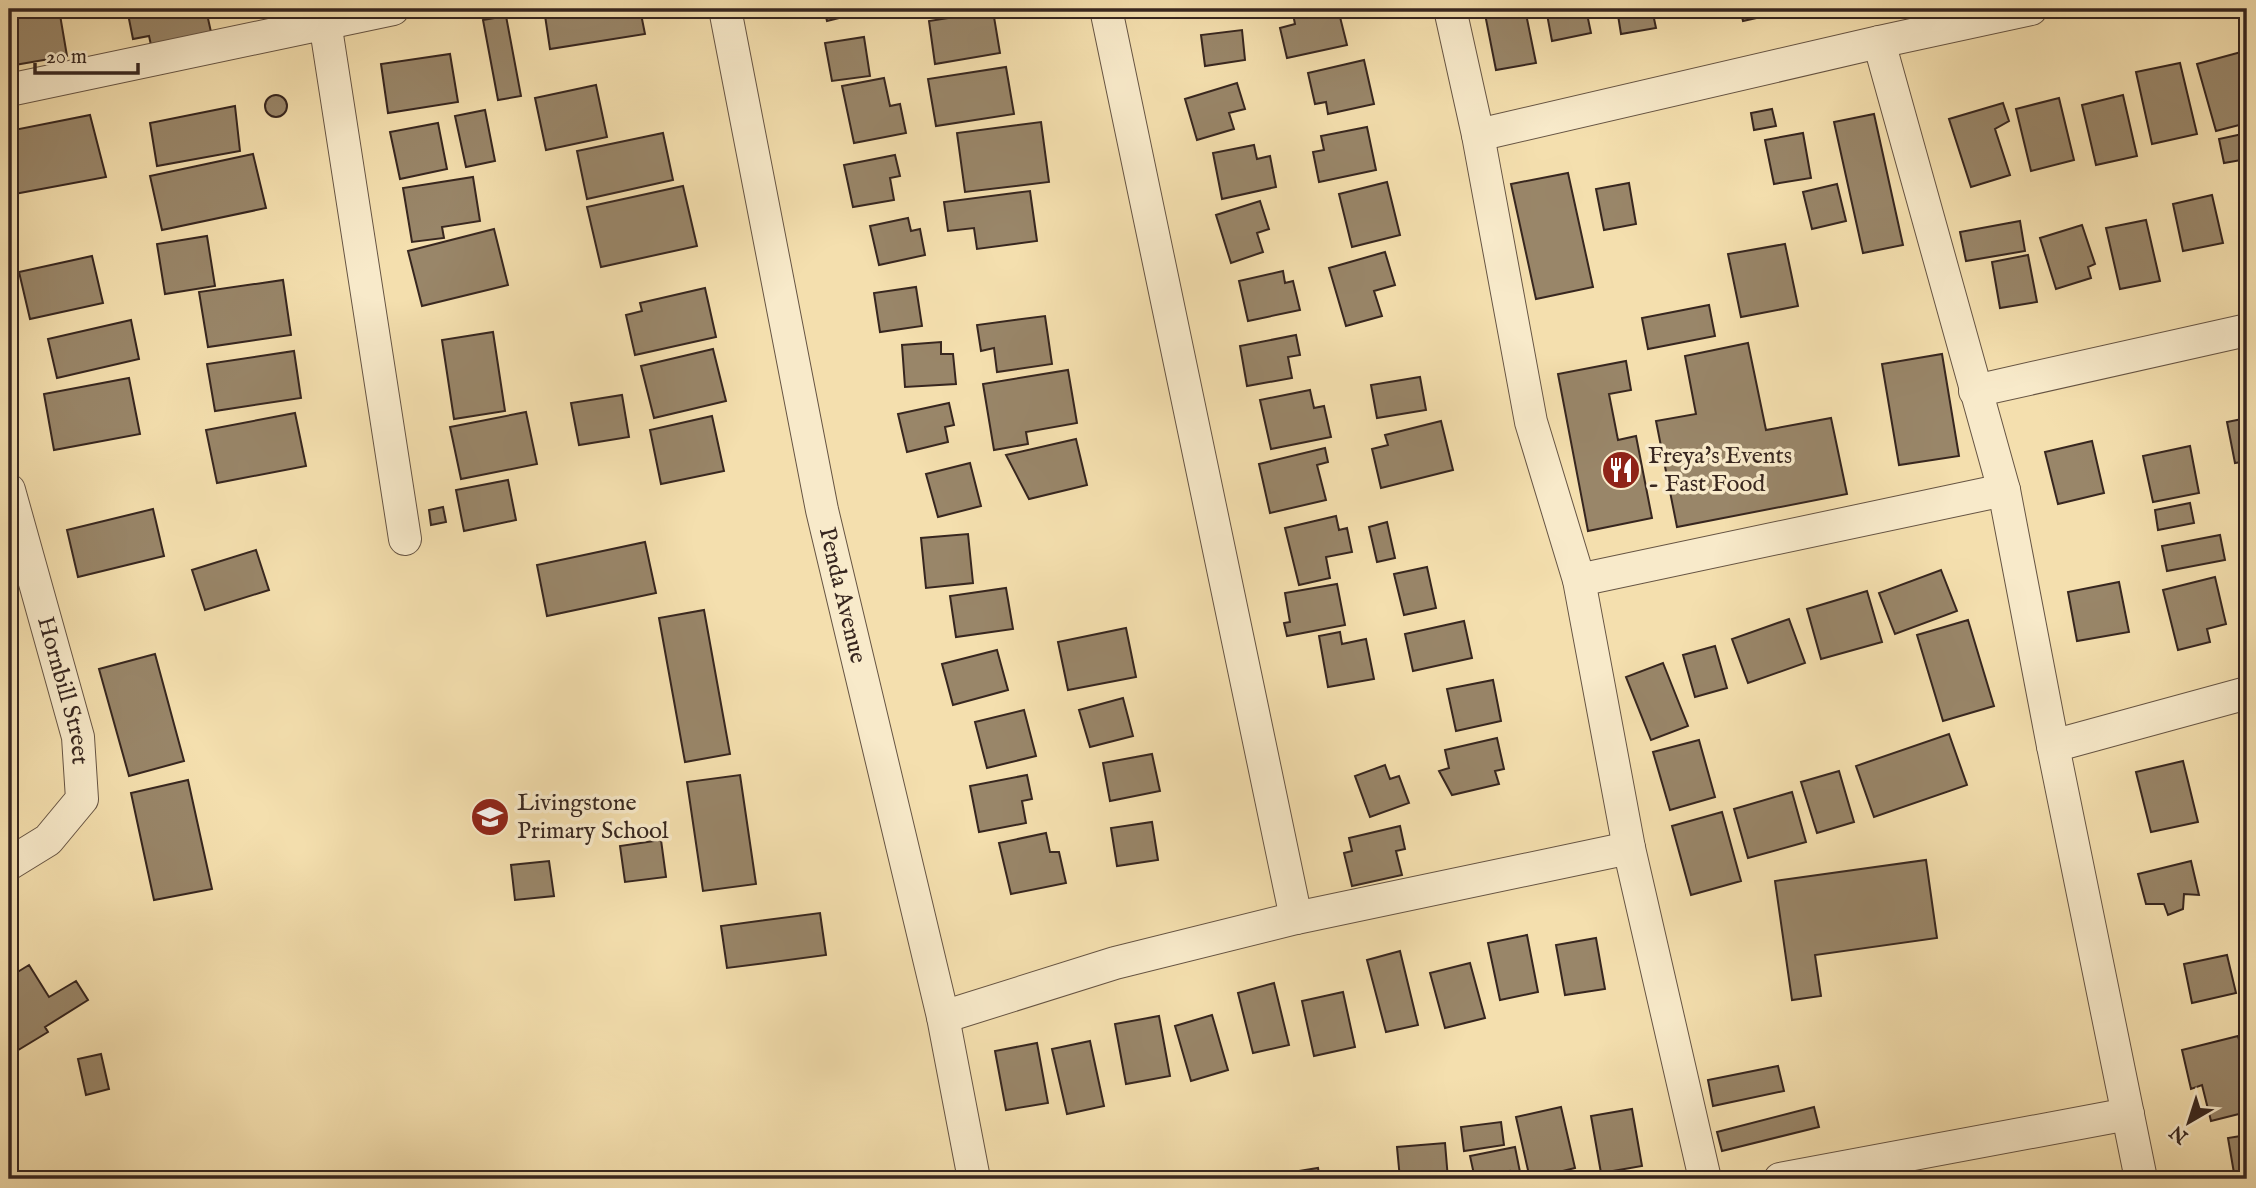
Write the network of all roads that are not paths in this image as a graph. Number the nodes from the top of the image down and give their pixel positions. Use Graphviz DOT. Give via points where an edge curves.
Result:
graph roads {
  1 [pos="393,9"];
  2 [pos="725,9"];
  3 [pos="1106,9"];
  4 [pos="1450,9"];
  5 [pos="2031,9"];
  6 [pos="325,16"];
  7 [pos="1879,42"];
  8 [pos="9,90"];
  9 [pos="1478,135"];
  10 [pos="2247,330"];
  11 [pos="1975,391"];
  12 [pos="9,490"];
  13 [pos="2004,490"];
  14 [pos="405,539"];
  15 [pos="1579,580"];
  16 [pos="2247,693"];
  17 [pos="2053,746"];
  18 [pos="1629,848"];
  19 [pos="9,864"];
  20 [pos="1296,918"];
  21 [pos="943,1017"];
  22 [pos="2128,1114"];
  23 [pos="974,1179"];
  24 [pos="1705,1179"];
  25 [pos="1780,1179"];
  26 [pos="2141,1179"];
  1 -- 6 [label="street"];
  2 -- 21 [label="street, Penda Avenue" via="822,510"];
  3 -- 20 [label="street"];
  4 -- 9 [label="street"];
  5 -- 7 [label="street"];
  6 -- 8 [label="street"];
  6 -- 14 [label="street"];
  7 -- 9 [label="street"];
  7 -- 11 [label="street"];
  9 -- 15 [label="street" via="1531,422"];
  10 -- 11 [label="street"];
  11 -- 13 [label="street"];
  12 -- 19 [label="street, Hornbill Street" via="78,737 82,799 48,841"];
  13 -- 15 [label="street"];
  13 -- 17 [label="street"];
  15 -- 18 [label="street"];
  16 -- 17 [label="street"];
  17 -- 22 [label="street"];
  18 -- 20 [label="street"];
  18 -- 24 [label="street"];
  20 -- 21 [label="street" via="1115,963"];
  21 -- 23 [label="street, Penda Avenue"];
  22 -- 25 [label="street"];
  22 -- 26 [label="street"];
}
